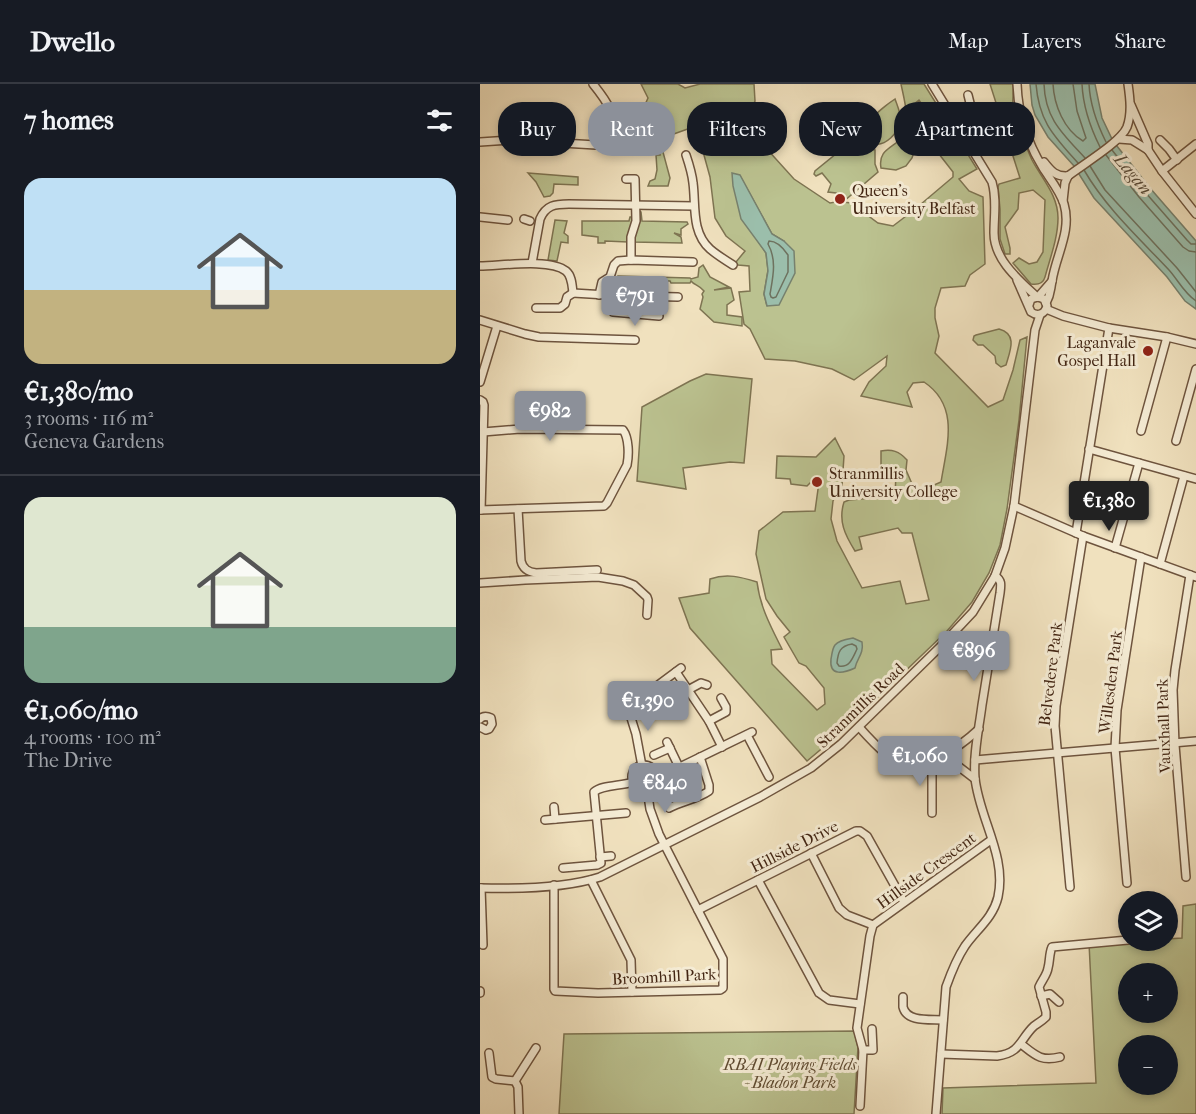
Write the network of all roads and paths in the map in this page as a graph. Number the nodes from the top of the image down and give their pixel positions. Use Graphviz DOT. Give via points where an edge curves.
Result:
graph roads {
  1 [pos="593,84"];
  2 [pos="932,84"];
  3 [pos="1017,84"];
  4 [pos="1128,84"];
  5 [pos="968,95"];
  6 [pos="943,102"];
  7 [pos="970,102"];
  8 [pos="1018,102"];
  9 [pos="1130,103"];
  10 [pos="1118,140"];
  11 [pos="1160,140"];
  12 [pos="480,142"];
  13 [pos="1196,144"];
  14 [pos="1148,150"];
  15 [pos="1035,152"];
  16 [pos="1035,153"];
  17 [pos="686,155"];
  18 [pos="976,156"];
  19 [pos="1177,160"];
  20 [pos="1162,171"];
  21 [pos="1070,174"];
  22 [pos="626,179"];
  23 [pos="1064,201"];
  24 [pos="636,204"];
  25 [pos="694,206"];
  26 [pos="1196,214"];
  27 [pos="480,217"];
  28 [pos="508,220"];
  29 [pos="632,260"];
  30 [pos="693,262"];
  31 [pos="532,263"];
  32 [pos="733,265"];
  33 [pos="480,266"];
  34 [pos="1017,279"];
  35 [pos="1052,281"];
  36 [pos="573,293"];
  37 [pos="599,295"];
  38 [pos="654,297"];
  39 [pos="678,297"];
  40 [pos="1038,297"];
  41 [pos="1029,304"];
  42 [pos="536,308"];
  43 [pos="1042,310"];
  44 [pos="613,312"];
  45 [pos="480,320"];
  46 [pos="497,326"];
  47 [pos="1109,328"];
  48 [pos="1167,337"];
  49 [pos="634,340"];
  50 [pos="1196,344"];
  51 [pos="1196,369"];
  52 [pos="480,382"];
  53 [pos="482,402"];
  54 [pos="1141,431"];
  55 [pos="483,432"];
  56 [pos="1176,441"];
  57 [pos="1089,449"];
  58 [pos="1139,464"];
  59 [pos="1184,476"];
  60 [pos="1196,479"];
  61 [pos="1014,506"];
  62 [pos="518,508"];
  63 [pos="480,510"];
  64 [pos="1079,534"];
  65 [pos="1116,548"];
  66 [pos="1141,557"];
  67 [pos="1160,564"];
  68 [pos="597,570"];
  69 [pos="995,576"];
  70 [pos="1193,576"];
  71 [pos="480,583"];
  72 [pos="647,615"];
  73 [pos="707,685"];
  74 [pos="688,690"];
  75 [pos="721,698"];
  76 [pos="480,719"];
  77 [pos="709,721"];
  78 [pos="480,727"];
  79 [pos="859,727"];
  80 [pos="979,729"];
  81 [pos="1196,741"];
  82 [pos="1174,743"];
  83 [pos="722,747"];
  84 [pos="1115,748"];
  85 [pos="1058,753"];
  86 [pos="654,755"];
  87 [pos="700,757"];
  88 [pos="936,759"];
  89 [pos="975,760"];
  90 [pos="642,766"];
  91 [pos="678,767"];
  92 [pos="655,775"];
  93 [pos="769,777"];
  94 [pos="975,778"];
  95 [pos="633,782"];
  96 [pos="647,789"];
  97 [pos="554,807"];
  98 [pos="669,807"];
  99 [pos="626,813"];
  100 [pos="932,813"];
  101 [pos="596,816"];
  102 [pos="555,819"];
  103 [pos="545,820"];
  104 [pos="991,840"];
  105 [pos="664,845"];
  106 [pos="811,853"];
  107 [pos="611,856"];
  108 [pos="601,860"];
  109 [pos="563,868"];
  110 [pos="1186,877"];
  111 [pos="591,880"];
  112 [pos="758,880"];
  113 [pos="1127,883"];
  114 [pos="554,885"];
  115 [pos="1070,887"];
  116 [pos="481,888"];
  117 [pos="904,902"];
  118 [pos="698,910"];
  119 [pos="873,925"];
  120 [pos="482,940"];
  121 [pos="1118,941"];
  122 [pos="632,992"];
  123 [pos="1041,996"];
  124 [pos="903,997"];
  125 [pos="1059,1002"];
  126 [pos="860,1004"];
  127 [pos="943,1020"];
  128 [pos="872,1029"];
  129 [pos="1021,1044"];
  130 [pos="536,1048"];
  131 [pos="863,1050"];
  132 [pos="489,1053"];
  133 [pos="941,1054"];
  134 [pos="1060,1057"];
  135 [pos="515,1081"];
  136 [pos="860,1106"];
  137 [pos="519,1114"];
  138 [pos="936,1114"];
  1 -- 12 [label="street" via="610,109 614,124 612,137 602,144"];
  2 -- 6 [label="street"];
  3 -- 8 [label="street"];
  4 -- 9 [label="street"];
  5 -- 7 [label="street"];
  9 -- 10 [label="street" via="1126,128"];
  9 -- 14 [label="street"];
  10 -- 14 [label="street" via="1132,140"];
  10 -- 21 [label="street"];
  11 -- 19 [label="street"];
  13 -- 19 [label="street"];
  14 -- 20 [label="street"];
  15 -- 21 [label="street" via="1055,174"];
  16 -- 23 [label="street"];
  17 -- 25 [label="street"];
  18 -- 34 [label="street" via="992,182 996,248"];
  19 -- 20 [label="street"];
  20 -- 26 [label="street"];
  21 -- 23 [label="street, Stranmillis Road"];
  22 -- 24 [label="street" via="635,180"];
  23 -- 35 [label="street, Stranmillis Road" via="1064,236"];
  24 -- 25 [label="street"];
  24 -- 29 [label="street"];
  24 -- 31 [label="street" via="557,204 547,208 532,221"];
  25 -- 32 [label="street" via="696,224 705,243"];
  27 -- 28 [label="street"];
  29 -- 30 [label="street"];
  29 -- 37 [label="street" via="616,263 610,277 602,282"];
  31 -- 33 [label="street"];
  31 -- 36 [label="street" via="565,270"];
  34 -- 40 [label="street"];
  34 -- 41 [label="street"];
  35 -- 40 [label="street"];
  35 -- 43 [label="street, Stranmillis Road" via="1052,292"];
  36 -- 37 [label="street"];
  36 -- 42 [label="street" via="560,308"];
  37 -- 38 [label="street"];
  38 -- 39 [label="street"];
  38 -- 44 [label="street" via="656,316"];
  40 -- 41 [label="street"];
  40 -- 43 [label="street" via="1044,299"];
  41 -- 43 [label="street" via="1030,310"];
  43 -- 47 [label="street"];
  43 -- 61 [label="street, Stranmillis Road" via="1035,330"];
  45 -- 46 [label="street"];
  46 -- 49 [label="street" via="539,337"];
  46 -- 52 [label="street"];
  47 -- 48 [label="street"];
  47 -- 57 [label="street, Belvedere Park"];
  48 -- 50 [label="street"];
  48 -- 54 [label="street"];
  51 -- 56 [label="street"];
  53 -- 55 [label="street"];
  55 -- 62 [label="street" via="618,429 626,435 627,465 604,506"];
  55 -- 63 [label="street"];
  57 -- 58 [label="street"];
  57 -- 64 [label="street, Belvedere Park"];
  58 -- 59 [label="street"];
  58 -- 65 [label="street"];
  59 -- 60 [label="street"];
  59 -- 67 [label="street"];
  61 -- 64 [label="street"];
  61 -- 69 [label="street, Stranmillis Road"];
  62 -- 63 [label="street"];
  62 -- 68 [label="street" via="521,561 528,571"];
  64 -- 65 [label="street"];
  64 -- 85 [label="street, Belvedere Park" via="1056,706"];
  65 -- 66 [label="street"];
  66 -- 67 [label="street"];
  66 -- 84 [label="street, Willesden Park" via="1117,710"];
  67 -- 70 [label="street"];
  69 -- 79 [label="street, Stranmillis Road" via="973,612"];
  69 -- 80 [label="street" via="1001,582 1000,593"];
  70 -- 82 [label="street, Vauxhall Park" via="1173,682"];
  71 -- 72 [label="street" via="598,578 622,581 634,585 647,597"];
  73 -- 74 [label="street" via="698,684"];
  74 -- 77 [label="street"];
  74 -- 90 [label="street" via="679,670 627,705"];
  75 -- 77 [label="street" via="726,712"];
  76 -- 78 [label="street" via="488,716 492,721 489,729"];
  77 -- 83 [label="street"];
  79 -- 88 [label="street" via="893,758 912,763"];
  79 -- 105 [label="street, Stranmillis Road" via="796,778"];
  80 -- 88 [label="street" via="960,746"];
  80 -- 89 [label="street"];
  81 -- 82 [label="street"];
  82 -- 84 [label="street"];
  82 -- 110 [label="street, Vauxhall Park"];
  83 -- 87 [label="street"];
  83 -- 93 [label="street" via="750,733"];
  84 -- 85 [label="street"];
  84 -- 113 [label="street, Willesden Park"];
  85 -- 89 [label="street"];
  85 -- 115 [label="street, Belvedere Park"];
  86 -- 91 [label="street" via="668,745"];
  87 -- 91 [label="street"];
  87 -- 98 [label="street" via="710,791"];
  88 -- 94 [label="street"];
  88 -- 100 [label="street"];
  89 -- 94 [label="street"];
  90 -- 92 [label="street" via="652,769"];
  90 -- 95 [label="street" via="633,772"];
  91 -- 92 [label="street"];
  92 -- 96 [label="street" via="655,782"];
  94 -- 104 [label="street"];
  95 -- 96 [label="street"];
  95 -- 101 [label="street" via="596,790"];
  96 -- 105 [label="street, Broomhill Park"];
  97 -- 102 [label="street"];
  99 -- 101 [label="street"];
  101 -- 102 [label="street"];
  101 -- 108 [label="street"];
  102 -- 103 [label="street"];
  104 -- 117 [label="street, Hillside Crescent"];
  104 -- 127 [label="street" via="1000,873 998,899 953,968 946,987"];
  105 -- 111 [label="street, Stranmillis Road"];
  105 -- 118 [label="street, Broomhill Park"];
  106 -- 112 [label="street, Hillside Drive"];
  106 -- 117 [label="street, Hillside Drive" via="860,831 867,836"];
  106 -- 119 [label="street" via="843,913"];
  107 -- 108 [label="street"];
  108 -- 109 [label="street" via="597,865"];
  111 -- 114 [label="street, Stranmillis Road"];
  111 -- 122 [label="street" via="632,960"];
  112 -- 118 [label="street, Hillside Drive"];
  112 -- 126 [label="street" via="819,993 829,1000"];
  114 -- 116 [label="street, Stranmillis Road"];
  114 -- 122 [label="street, Broomhill Park" via="555,991"];
  116 -- 120 [label="street"];
  117 -- 119 [label="street, Hillside Crescent"];
  118 -- 122 [label="street, Broomhill Park" via="723,959 723,988"];
  119 -- 126 [label="street, Hillside Crescent"];
  121 -- 123 [label="street" via="1052,947 1049,966 1039,987"];
  123 -- 125 [label="street" via="1050,994"];
  123 -- 129 [label="street" via="1046,1017"];
  124 -- 127 [label="street" via="903,1007 912,1018"];
  126 -- 131 [label="street, Hillside Crescent" via="857,1028"];
  127 -- 133 [label="street"];
  128 -- 131 [label="street" via="873,1050"];
  129 -- 133 [label="street" via="997,1056"];
  129 -- 134 [label="street" via="1043,1059"];
  130 -- 135 [label="street"];
  131 -- 136 [label="street"];
  132 -- 135 [label="street" via="492,1077"];
  133 -- 138 [label="street"];
  135 -- 137 [label="street"];
}
